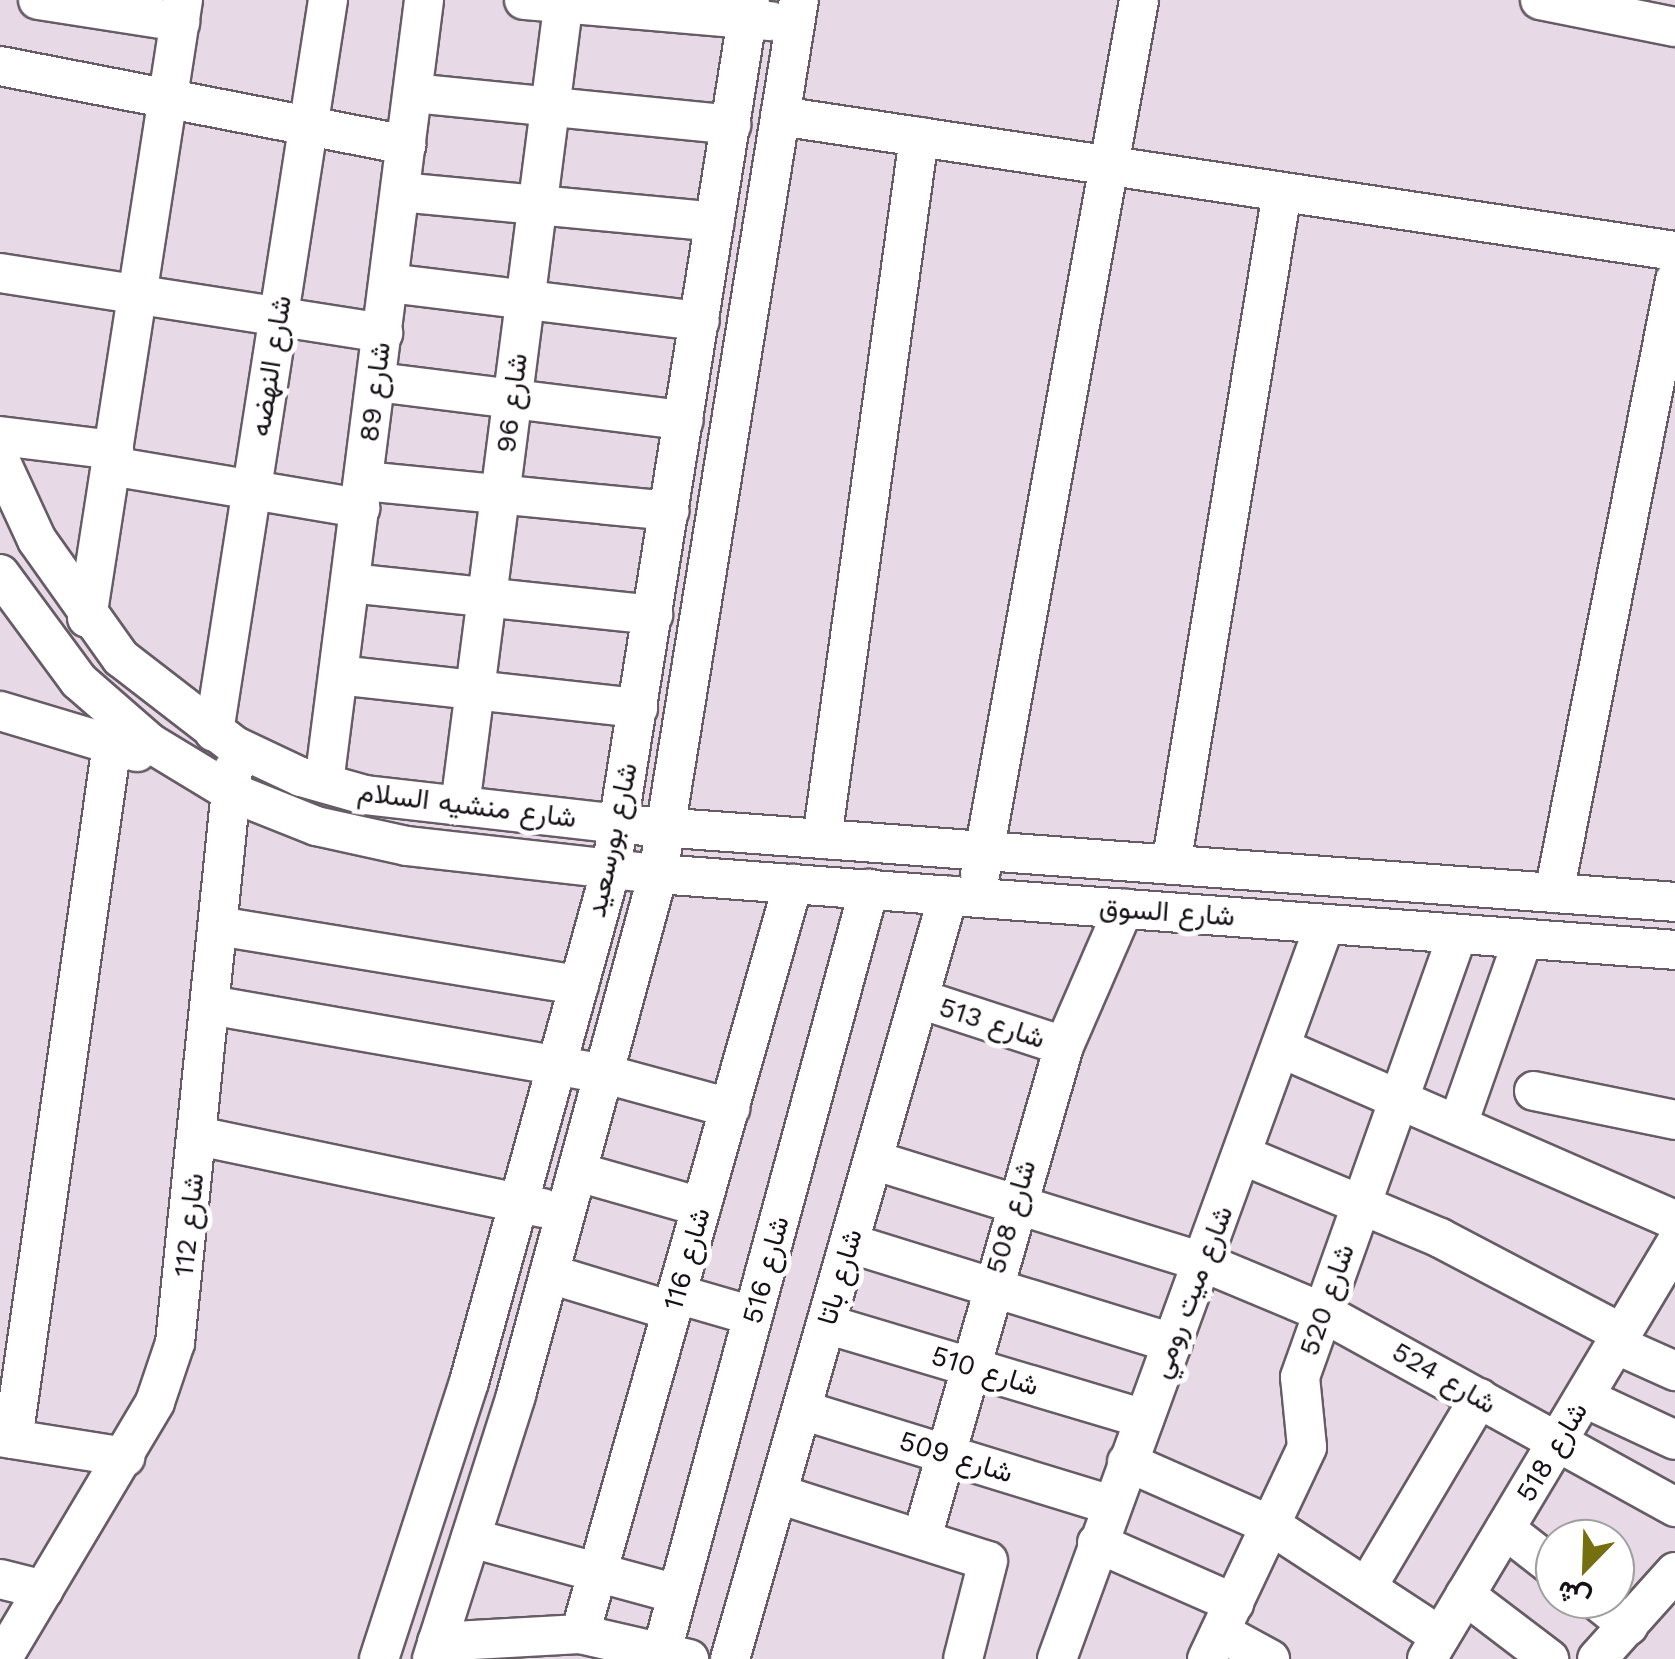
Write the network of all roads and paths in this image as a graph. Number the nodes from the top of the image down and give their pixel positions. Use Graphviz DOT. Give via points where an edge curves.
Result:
graph roads {
  1 [pos="38,0"];
  2 [pos="328,0"];
  3 [pos="424,0"];
  4 [pos="524,0"];
  5 [pos="1139,0"];
  6 [pos="1540,0"];
  7 [pos="564,2"];
  8 [pos="748,9"];
  9 [pos="182,11"];
  10 [pos="797,12"];
  11 [pos="1675,27"];
  12 [pos="0,66"];
  13 [pos="413,94"];
  14 [pos="168,99"];
  15 [pos="550,107"];
  16 [pos="780,116"];
  17 [pos="731,125"];
  18 [pos="308,126"];
  19 [pos="920,137"];
  20 [pos="406,145"];
  21 [pos="1107,166"];
  22 [pos="400,192"];
  23 [pos="1282,192"];
  24 [pos="538,205"];
  25 [pos="715,222"];
  26 [pos="1675,251"];
  27 [pos="0,273"];
  28 [pos="1675,280"];
  29 [pos="389,283"];
  30 [pos="138,294"];
  31 [pos="525,299"];
  32 [pos="278,316"];
  33 [pos="700,320"];
  34 [pos="383,333"];
  35 [pos="376,382"];
  36 [pos="512,399"];
  37 [pos="684,420"];
  38 [pos="0,436"];
  39 [pos="112,458"];
  40 [pos="0,460"];
  41 [pos="252,490"];
  42 [pos="362,494"];
  43 [pos="500,494"];
  44 [pos="670,511"];
  45 [pos="0,574"];
  46 [pos="350,583"];
  47 [pos="487,597"];
  48 [pos="653,615"];
  49 [pos="88,618"];
  50 [pos="338,676"];
  51 [pos="476,690"];
  52 [pos="638,708"];
  53 [pos="0,711"];
  54 [pos="225,739"];
  55 [pos="112,744"];
  56 [pos="190,767"];
  57 [pos="324,784"];
  58 [pos="230,792"];
  59 [pos="460,806"];
  60 [pos="618,824"];
  61 [pos="666,828"];
  62 [pos="822,840"];
  63 [pos="982,851"];
  64 [pos="1171,865"];
  65 [pos="611,869"];
  66 [pos="658,874"];
  67 [pos="793,884"];
  68 [pos="869,890"];
  69 [pos="1554,894"];
  70 [pos="963,896"];
  71 [pos="1594,896"];
  72 [pos="1675,902"];
  73 [pos="1124,908"];
  74 [pos="1325,924"];
  75 [pos="218,926"];
  76 [pos="1458,934"];
  77 [pos="1524,938"];
  78 [pos="1584,943"];
  79 [pos="1675,950"];
  80 [pos="579,984"];
  81 [pos="920,999"];
  82 [pos="210,1005"];
  83 [pos="1064,1046"];
  84 [pos="1281,1048"];
  85 [pos="557,1066"];
  86 [pos="605,1074"];
  87 [pos="1534,1091"];
  88 [pos="1400,1097"];
  89 [pos="730,1108"];
  90 [pos="1675,1120"];
  91 [pos="1458,1121"];
  92 [pos="198,1136"];
  93 [pos="1242,1155"];
  94 [pos="873,1160"];
  95 [pos="578,1172"];
  96 [pos="1014,1202"];
  97 [pos="518,1203"];
  98 [pos="1361,1204"];
  99 [pos="702,1207"];
  100 [pos="567,1213"];
  101 [pos="1675,1220"];
  102 [pos="850,1243"];
  103 [pos="1675,1244"];
  104 [pos="1205,1263"];
  105 [pos="550,1274"];
  106 [pos="990,1286"];
  107 [pos="674,1302"];
  108 [pos="1320,1311"];
  109 [pos="754,1316"];
  110 [pos="826,1324"];
  111 [pos="1620,1339"];
  112 [pos="1172,1343"];
  113 [pos="969,1367"];
  114 [pos="1675,1371"];
  115 [pos="1479,1398"];
  116 [pos="1585,1398"];
  117 [pos="463,1399"];
  118 [pos="802,1410"];
  119 [pos="511,1412"];
  120 [pos="1144,1419"];
  121 [pos="6,1438"];
  122 [pos="1675,1440"];
  123 [pos="1557,1445"];
  124 [pos="946,1454"];
  125 [pos="125,1457"];
  126 [pos="1127,1462"];
  127 [pos="778,1494"];
  128 [pos="1111,1504"];
  129 [pos="1675,1507"];
  130 [pos="1272,1526"];
  131 [pos="1506,1530"];
  132 [pos="923,1534"];
  133 [pos="470,1538"];
  134 [pos="1098,1543"];
  135 [pos="1535,1552"];
  136 [pos="598,1572"];
  137 [pos="0,1579"];
  138 [pos="1366,1587"];
  139 [pos="44,1590"];
  140 [pos="678,1594"];
  141 [pos="1669,1594"];
  142 [pos="1465,1595"];
  143 [pos="1619,1619"];
  144 [pos="1628,1626"];
  145 [pos="1220,1632"];
  146 [pos="585,1643"];
  147 [pos="1434,1648"];
  148 [pos="435,1650"];
  149 [pos="680,1656"];
  150 [pos="2,1659"];
  151 [pos="380,1659"];
  152 [pos="730,1659"];
  153 [pos="962,1659"];
  154 [pos="1057,1659"];
  155 [pos="1270,1659"];
  156 [pos="1549,1659"];
  157 [pos="1597,1659"];
  1 -- 9 [label="street"];
  2 -- 18 [label="street, شارع النهضه"];
  3 -- 13 [label="street, شارع 89"];
  4 -- 7 [label="street"];
  5 -- 21 [label="street, شارع باتا"];
  6 -- 11 [label="street"];
  7 -- 8 [label="street"];
  7 -- 15 [label="street, شارع 96"];
  8 -- 10 [label="street"];
  8 -- 17 [label="street, شارع بورسعيد"];
  9 -- 14 [label="street"];
  10 -- 16 [label="street, شارع بورسعيد"];
  12 -- 14 [label="street"];
  13 -- 15 [label="street"];
  13 -- 20 [label="street, شارع 89"];
  14 -- 18 [label="street"];
  14 -- 30 [label="street"];
  15 -- 17 [label="street"];
  15 -- 24 [label="street, شارع 96"];
  16 -- 19 [label="street"];
  16 -- 61 [label="street, شارع بورسعيد"];
  17 -- 25 [label="street, شارع بورسعيد"];
  18 -- 20 [label="street"];
  18 -- 32 [label="street, شارع النهضه"];
  19 -- 21 [label="street"];
  19 -- 62 [label="street"];
  20 -- 22 [label="street, شارع 89"];
  21 -- 23 [label="street"];
  21 -- 63 [label="street, شارع باتا"];
  22 -- 24 [label="street"];
  22 -- 29 [label="street, شارع 89"];
  23 -- 26 [label="street"];
  23 -- 64 [label="street"];
  24 -- 25 [label="street"];
  24 -- 31 [label="street, شارع 96"];
  25 -- 33 [label="street, شارع بورسعيد"];
  27 -- 30 [label="street"];
  28 -- 69 [label="street"];
  29 -- 31 [label="street"];
  29 -- 34 [label="street, شارع 89"];
  30 -- 32 [label="street"];
  30 -- 39 [label="street"];
  31 -- 33 [label="street"];
  31 -- 36 [label="street, شارع 96"];
  32 -- 34 [label="street"];
  32 -- 41 [label="street, شارع النهضه"];
  33 -- 37 [label="street, شارع بورسعيد"];
  34 -- 35 [label="street, شارع 89"];
  35 -- 36 [label="street"];
  35 -- 42 [label="street, شارع 89"];
  36 -- 37 [label="street"];
  36 -- 43 [label="street, شارع 96"];
  37 -- 44 [label="street, شارع بورسعيد"];
  38 -- 39 [label="street"];
  39 -- 41 [label="street"];
  39 -- 49 [label="street"];
  40 -- 49 [label="street, شارع منشيه السلام" via="36,540"];
  41 -- 42 [label="street"];
  41 -- 54 [label="street, شارع النهضه"];
  42 -- 43 [label="street"];
  42 -- 46 [label="street, شارع 89"];
  43 -- 44 [label="street"];
  43 -- 47 [label="street, شارع 96"];
  44 -- 48 [label="street, شارع بورسعيد"];
  45 -- 56 [label="street, شارع منشيه السلام" via="79,681"];
  46 -- 47 [label="street"];
  46 -- 50 [label="street, شارع 89"];
  47 -- 48 [label="street"];
  47 -- 51 [label="street, شارع 96"];
  48 -- 52 [label="street, شارع بورسعيد"];
  49 -- 54 [label="street, شارع منشيه السلام" via="134,670"];
  50 -- 51 [label="street"];
  50 -- 57 [label="street, شارع 89"];
  51 -- 52 [label="street"];
  51 -- 59 [label="street, شارع 96"];
  52 -- 60 [label="street, شارع بورسعيد"];
  53 -- 55 [label="street"];
  54 -- 57 [label="street, شارع منشيه السلام"];
  54 -- 58 [label="street, شارع 112"];
  55 -- 56 [label="street"];
  55 -- 121 [label="street"];
  56 -- 58 [label="street, شارع منشيه السلام"];
  57 -- 59 [label="street, شارع منشيه السلام"];
  58 -- 65 [label="street, شارع منشيه السلام" via="316,826 407,846"];
  58 -- 75 [label="street, شارع 112"];
  59 -- 60 [label="street, شارع منشيه السلام"];
  60 -- 61 [label="street, شارع منشيه السلام"];
  60 -- 65 [label="street, شارع بورسعيد"];
  61 -- 62 [label="street, شارع السوق"];
  61 -- 66 [label="street, شارع بورسعيد"];
  62 -- 63 [label="street, شارع السوق"];
  63 -- 64 [label="street, شارع السوق"];
  63 -- 70 [label="street, شارع باتا"];
  64 -- 69 [label="street, شارع السوق"];
  65 -- 66 [label="street, شارع منشيه السلام"];
  65 -- 80 [label="street, شارع بورسعيد"];
  66 -- 67 [label="street, شارع السوق"];
  66 -- 86 [label="street, شارع بورسعيد"];
  67 -- 68 [label="street, شارع السوق"];
  67 -- 89 [label="street, شارع 116"];
  68 -- 70 [label="street, شارع السوق"];
  68 -- 109 [label="street, شارع 516"];
  69 -- 71 [label="street, شارع السوق"];
  70 -- 73 [label="street, شارع السوق"];
  70 -- 81 [label="street, شارع باتا"];
  71 -- 72 [label="street, شارع السوق"];
  71 -- 78 [label="street"];
  73 -- 74 [label="street, شارع السوق"];
  73 -- 83 [label="street, شارع 508"];
  74 -- 76 [label="street, شارع السوق"];
  74 -- 84 [label="street, شارع ميت رومي"];
  75 -- 80 [label="street"];
  75 -- 82 [label="street, شارع 112"];
  76 -- 77 [label="street, شارع السوق"];
  76 -- 88 [label="street, شارع 520"];
  77 -- 78 [label="street, شارع السوق"];
  77 -- 91 [label="street"];
  78 -- 79 [label="street, شارع السوق"];
  80 -- 85 [label="street, شارع بورسعيد"];
  81 -- 83 [label="street, شارع 513"];
  81 -- 94 [label="street, شارع باتا"];
  82 -- 85 [label="street"];
  82 -- 92 [label="street, شارع 112"];
  83 -- 96 [label="street, شارع 508"];
  84 -- 88 [label="street"];
  84 -- 93 [label="street, شارع ميت رومي"];
  85 -- 86 [label="street"];
  85 -- 97 [label="street, شارع بورسعيد"];
  86 -- 89 [label="street"];
  86 -- 95 [label="street, شارع بورسعيد"];
  87 -- 90 [label="street"];
  88 -- 91 [label="street"];
  88 -- 98 [label="street, شارع 520"];
  89 -- 99 [label="street, شارع 116"];
  91 -- 101 [label="street"];
  92 -- 97 [label="street"];
  92 -- 125 [label="street, شارع 112" via="176,1343"];
  93 -- 98 [label="street"];
  93 -- 104 [label="street, شارع ميت رومي"];
  94 -- 96 [label="street, شارع 524"];
  94 -- 102 [label="street, شارع باتا"];
  95 -- 99 [label="street"];
  95 -- 100 [label="street, شارع بورسعيد"];
  96 -- 104 [label="street, شارع 524"];
  96 -- 106 [label="street, شارع 508"];
  97 -- 100 [label="street"];
  97 -- 117 [label="street, شارع بورسعيد"];
  98 -- 108 [label="street, شارع 520"];
  98 -- 111 [label="street"];
  99 -- 107 [label="street, شارع 116"];
  100 -- 105 [label="street, شارع بورسعيد"];
  102 -- 106 [label="street"];
  102 -- 110 [label="street, شارع باتا"];
  103 -- 111 [label="street, شارع 518"];
  104 -- 108 [label="street, شارع 524"];
  104 -- 112 [label="street, شارع ميت رومي"];
  105 -- 107 [label="street"];
  105 -- 119 [label="street, شارع بورسعيد"];
  106 -- 112 [label="street"];
  106 -- 113 [label="street, شارع 508"];
  107 -- 109 [label="street"];
  107 -- 136 [label="street, شارع 116"];
  108 -- 115 [label="street, شارع 524"];
  108 -- 130 [label="street, شارع 520" via="1296,1394 1307,1446"];
  109 -- 140 [label="street, شارع 516"];
  110 -- 113 [label="street, شارع 510"];
  110 -- 118 [label="street, شارع باتا"];
  111 -- 114 [label="street"];
  111 -- 116 [label="street, شارع 518"];
  112 -- 120 [label="street, شارع ميت رومي"];
  113 -- 120 [label="street, شارع 510"];
  113 -- 124 [label="street, شارع 508"];
  115 -- 123 [label="street, شارع 524"];
  115 -- 138 [label="street"];
  116 -- 122 [label="street"];
  116 -- 123 [label="street, شارع 518"];
  117 -- 119 [label="street"];
  117 -- 151 [label="street, شارع بورسعيد"];
  118 -- 124 [label="street, شارع 509"];
  118 -- 127 [label="street, شارع باتا"];
  119 -- 133 [label="street, شارع بورسعيد"];
  120 -- 126 [label="street, شارع ميت رومي"];
  121 -- 125 [label="street"];
  123 -- 129 [label="street, شارع 524"];
  123 -- 131 [label="street, شارع 518"];
  124 -- 128 [label="street, شارع 509"];
  124 -- 132 [label="street, شارع 508"];
  125 -- 139 [label="street, شارع 112"];
  126 -- 128 [label="street, شارع ميت رومي"];
  126 -- 130 [label="street"];
  127 -- 132 [label="street"];
  127 -- 152 [label="street, شارع باتا"];
  128 -- 134 [label="street, شارع ميت رومي"];
  130 -- 138 [label="street"];
  130 -- 145 [label="street, شارع 520"];
  131 -- 135 [label="street"];
  131 -- 142 [label="street, شارع 518"];
  132 -- 153 [label="street" via="991,1566"];
  133 -- 136 [label="street"];
  133 -- 148 [label="street, شارع بورسعيد"];
  134 -- 145 [label="street"];
  134 -- 154 [label="street, شارع ميت رومي"];
  136 -- 140 [label="street"];
  136 -- 146 [label="street, شارع 116"];
  137 -- 139 [label="street"];
  138 -- 147 [label="street"];
  139 -- 150 [label="street, شارع 112"];
  140 -- 149 [label="street, شارع 516"];
  141 -- 144 [label="street"];
  142 -- 147 [label="street, شارع 518"];
  142 -- 156 [label="street"];
  143 -- 144 [label="street"];
  144 -- 157 [label="street"];
  145 -- 155 [label="street"];
  146 -- 148 [label="street"];
  146 -- 149 [label="street"];
}
